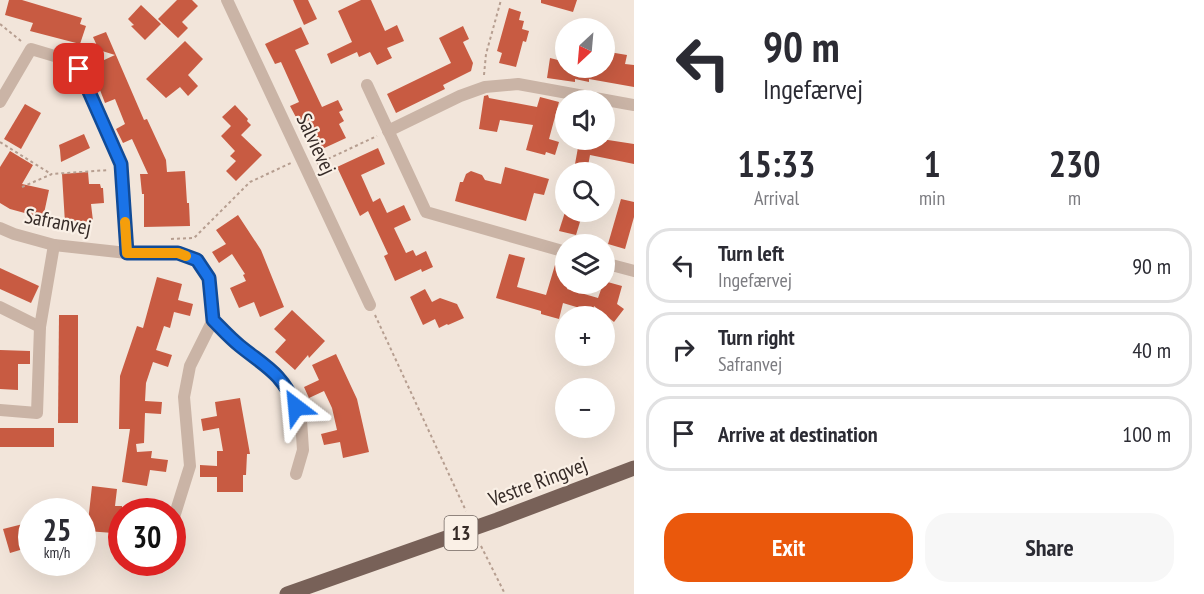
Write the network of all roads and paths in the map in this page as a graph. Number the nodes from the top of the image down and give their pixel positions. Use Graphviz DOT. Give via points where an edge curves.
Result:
graph roads {
  1 [pos="227,0"];
  2 [pos="501,0"];
  3 [pos="0,24"];
  4 [pos="31,49"];
  5 [pos="367,85"];
  6 [pos="485,87"];
  7 [pos="0,102"];
  8 [pos="634,105"];
  9 [pos="388,131"];
  10 [pos="0,142"];
  11 [pos="303,164"];
  12 [pos="122,169"];
  13 [pos="52,174"];
  14 [pos="22,187"];
  15 [pos="0,228"];
  16 [pos="167,239"];
  17 [pos="54,245"];
  18 [pos="555,249"];
  19 [pos="127,253"];
  20 [pos="615,266"];
  21 [pos="634,271"];
  22 [pos="370,305"];
  23 [pos="0,307"];
  24 [pos="213,320"];
  25 [pos="40,327"];
  26 [pos="0,410"];
  27 [pos="634,468"];
  28 [pos="296,474"];
  29 [pos="180,498"];
  30 [pos="466,511"];
  31 [pos="482,546"];
  32 [pos="288,594"];
  33 [pos="505,594"];
  1 -- 11 [label="street, Salvievej"];
  2 -- 6 [label="path" via="486,54"];
  3 -- 4 [label="path"];
  4 -- 7 [label="street"];
  4 -- 12 [label="street, Safranvej" via="68,60 79,69"];
  5 -- 9 [label="street"];
  6 -- 8 [label="street" via="518,84"];
  6 -- 9 [label="street"];
  9 -- 11 [label="path"];
  9 -- 18 [label="street" via="426,212"];
  10 -- 13 [label="path"];
  11 -- 16 [label="path" via="250,182 194,237"];
  11 -- 22 [label="street, Salvievej"];
  12 -- 13 [label="path"];
  12 -- 19 [label="street, Safranvej"];
  13 -- 14 [label="path"];
  15 -- 17 [label="street, Safranvej"];
  17 -- 19 [label="street, Safranvej"];
  17 -- 25 [label="street"];
  19 -- 24 [label="street" via="178,253 197,260 209,278"];
  20 -- 21 [label="street"];
  22 -- 30 [label="path"];
  23 -- 25 [label="street"];
  24 -- 28 [label="street" via="276,373 291,394 301,420 303,450"];
  24 -- 29 [label="street" via="190,366 184,397 190,466"];
  25 -- 26 [label="street" via="37,413"];
  27 -- 32 [label="main road, Vestre Ringvej / 13"];
  31 -- 33 [label="path"];
}
